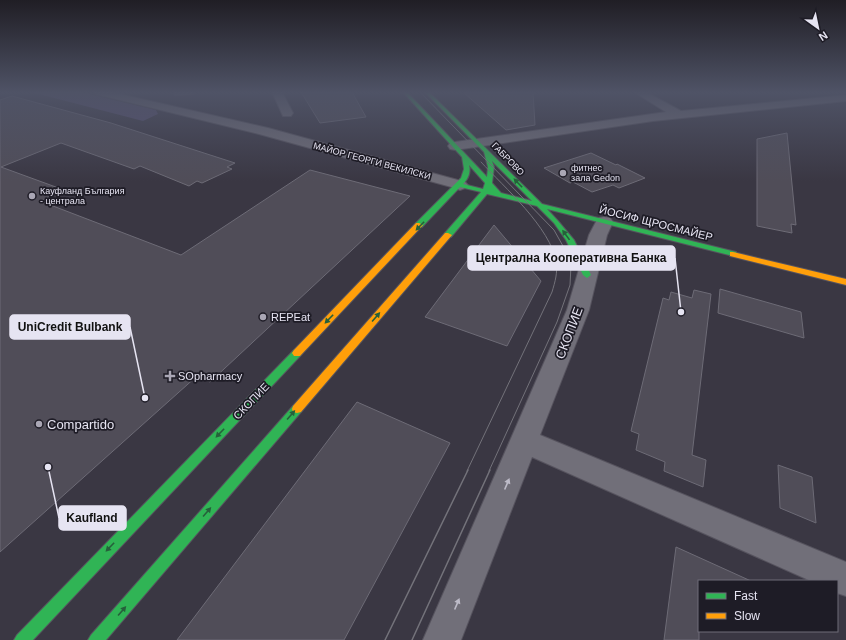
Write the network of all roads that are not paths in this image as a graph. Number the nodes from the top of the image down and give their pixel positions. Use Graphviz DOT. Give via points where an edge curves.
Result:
graph roads {
  1 [pos="225,122"];
  2 [pos="432,122"];
  3 [pos="457,122"];
  4 [pos="632,122"];
  5 [pos="454,146"];
  6 [pos="483,147"];
  7 [pos="465,157"];
  8 [pos="460,185"];
  9 [pos="487,188"];
  10 [pos="541,206"];
  11 [pos="604,222"];
  12 [pos="587,275"];
  13 [pos="846,283"];
  14 [pos="525,441"];
  15 [pos="846,579"];
  16 [pos="22,640"];
  17 [pos="96,640"];
  18 [pos="442,640"];
  1 -- 8 [label="street, МАЙОР ГЕОРГИ ВЕКИЛСКИ"];
  2 -- 5 [label="main road"];
  3 -- 6 [label="main road, ГАБРОВО"];
  4 -- 6 [label="street"];
  5 -- 6 [label="street"];
  5 -- 7 [label="main road"];
  6 -- 9 [label="main road" via="492,169"];
  10 -- 6 [label="main road, ГАБРОВО, one-way"];
  7 -- 8 [label="main road, СКОПИЕ" via="466,173"];
  7 -- 9 [label="main road"];
  8 -- 9 [label="main road, ЙОСИФ ЩРОСМАЙЕР"];
  8 -- 16 [label="main road, СКОПИЕ, one-way"];
  9 -- 10 [label="main road, ЙОСИФ ЩРОСМАЙЕР" via="500,196"];
  17 -- 9 [label="main road, one-way"];
  10 -- 11 [label="main road, ЙОСИФ ЩРОСМАЙЕР"];
  12 -- 10 [label="main road, ГАБРОВО, one-way" via="570,240"];
  11 -- 12 [label="street, СКОПИЕ"];
  11 -- 13 [label="main road, ЙОСИФ ЩРОСМАЙЕР"];
  12 -- 14 [label="street, СКОПИЕ" via="578,310"];
  14 -- 15 [label="street"];
  18 -- 14 [label="street, СКОПИЕ, one-way"];
}
